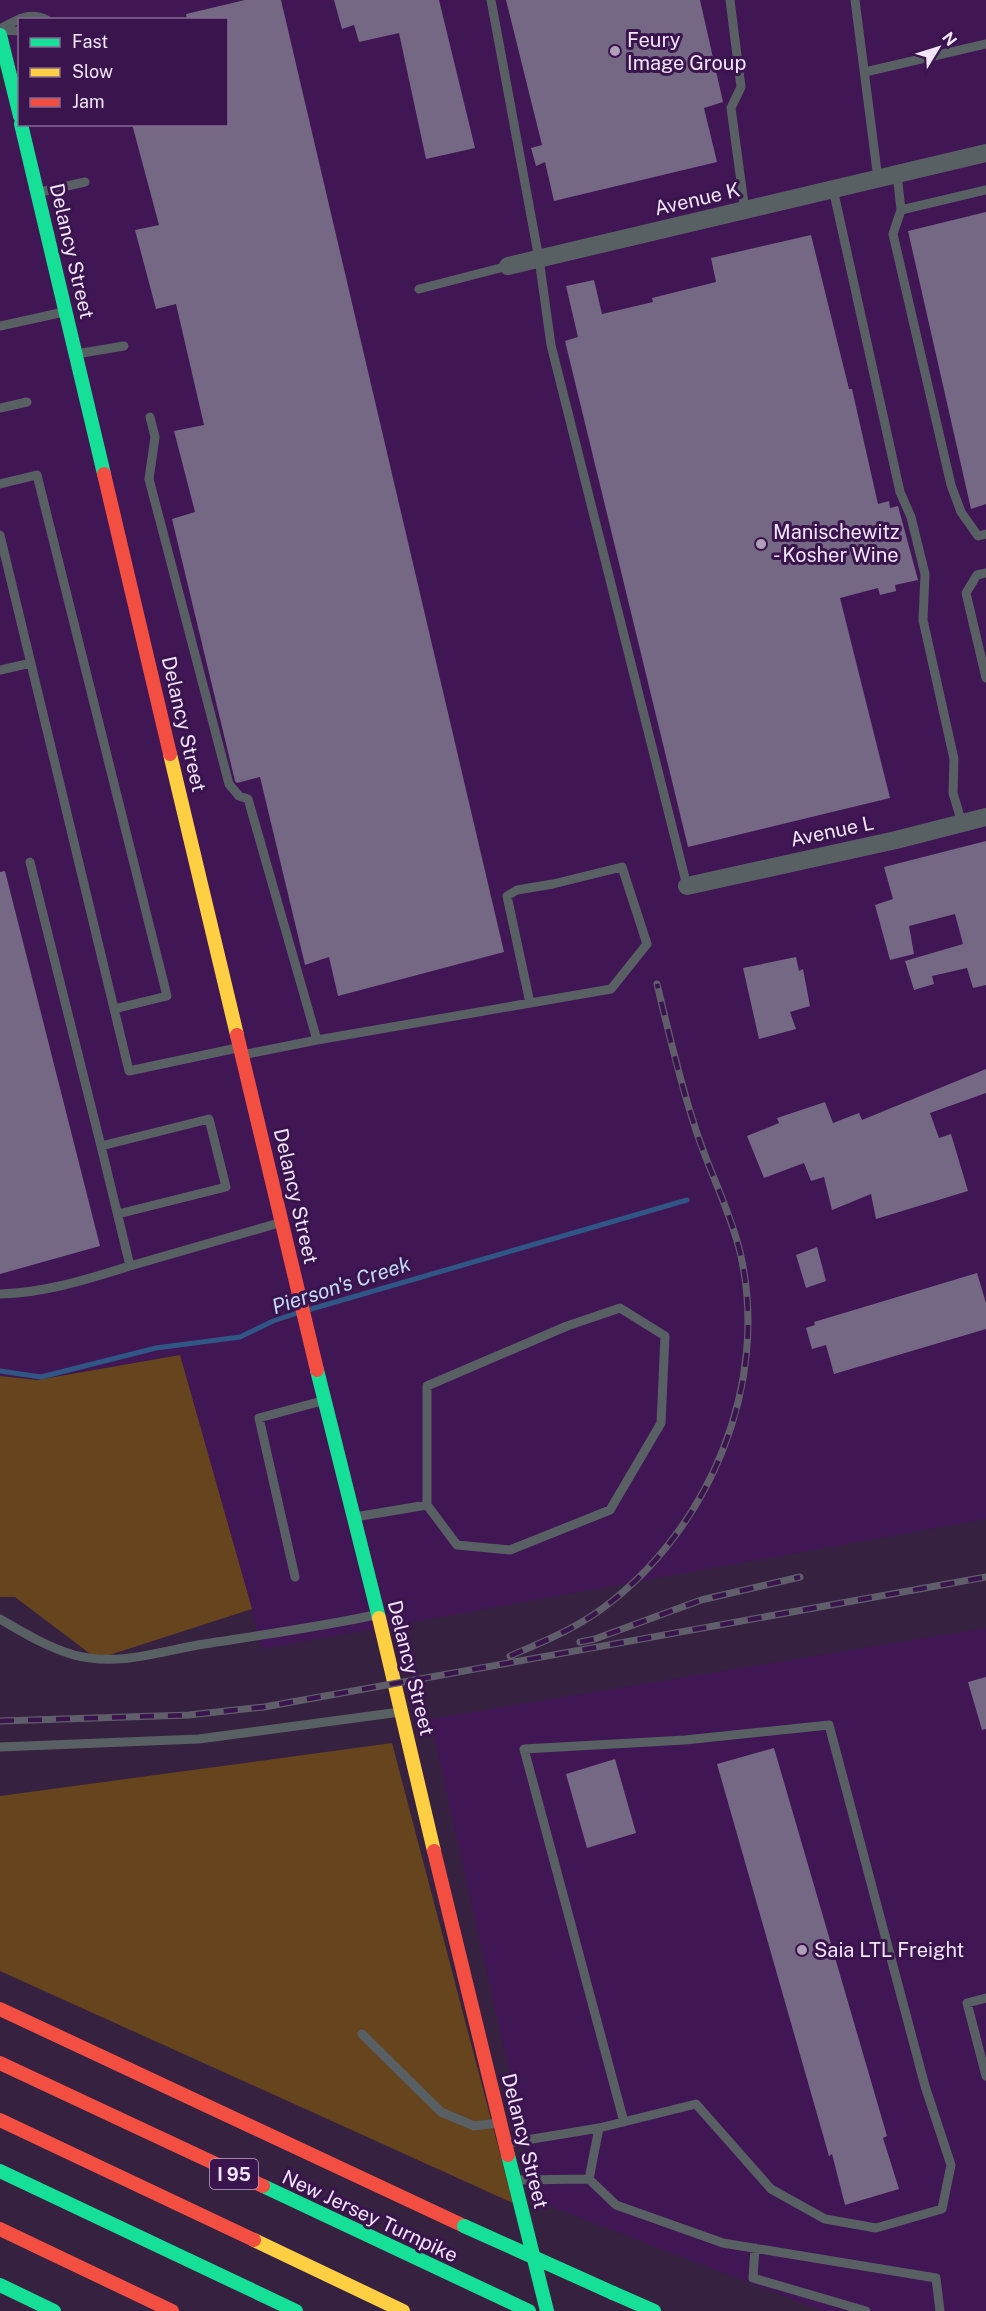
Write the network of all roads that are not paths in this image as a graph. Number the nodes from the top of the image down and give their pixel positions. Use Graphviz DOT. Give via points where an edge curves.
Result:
graph roads {
  1 [pos="491,0"];
  2 [pos="730,0"];
  3 [pos="855,0"];
  4 [pos="20,18"];
  5 [pos="43,18"];
  6 [pos="18,19"];
  7 [pos="0,29"];
  8 [pos="18,31"];
  9 [pos="0,35"];
  10 [pos="986,44"];
  11 [pos="865,72"];
  12 [pos="18,108"];
  13 [pos="22,126"];
  14 [pos="985,156"];
  15 [pos="897,174"];
  16 [pos="878,178"];
  17 [pos="85,182"];
  18 [pos="833,189"];
  19 [pos="986,190"];
  20 [pos="38,192"];
  21 [pos="745,210"];
  22 [pos="901,210"];
  23 [pos="539,259"];
  24 [pos="508,266"];
  25 [pos="418,289"];
  26 [pos="66,311"];
  27 [pos="0,327"];
  28 [pos="124,346"];
  29 [pos="76,354"];
  30 [pos="27,402"];
  31 [pos="0,408"];
  32 [pos="150,417"];
  33 [pos="0,484"];
  34 [pos="986,534"];
  35 [pos="0,536"];
  36 [pos="986,573"];
  37 [pos="31,663"];
  38 [pos="0,670"];
  39 [pos="986,678"];
  40 [pos="986,817"];
  41 [pos="962,823"];
  42 [pos="30,862"];
  43 [pos="687,886"];
  44 [pos="530,1003"];
  45 [pos="114,1009"];
  46 [pos="317,1040"];
  47 [pos="241,1051"];
  48 [pos="101,1146"];
  49 [pos="118,1214"];
  50 [pos="282,1223"];
  51 [pos="130,1266"];
  52 [pos="0,1294"];
  53 [pos="325,1400"];
  54 [pos="427,1505"];
  55 [pos="353,1517"];
  56 [pos="295,1577"];
  57 [pos="378,1614"];
  58 [pos="0,1619"];
  59 [pos="403,1712"];
  60 [pos="0,1747"];
  61 [pos="986,1998"];
  62 [pos="0,2009"];
  63 [pos="363,2034"];
  64 [pos="0,2062"];
  65 [pos="986,2076"];
  66 [pos="0,2120"];
  67 [pos="624,2122"];
  68 [pos="500,2123"];
  69 [pos="598,2128"];
  70 [pos="505,2144"];
  71 [pos="0,2171"];
  72 [pos="589,2179"];
  73 [pos="514,2180"];
  74 [pos="0,2229"];
  75 [pos="755,2248"];
  76 [pos="0,2285"];
  77 [pos="54,2311"];
  78 [pos="172,2311"];
  79 [pos="296,2311"];
  80 [pos="403,2311"];
  81 [pos="529,2311"];
  82 [pos="547,2311"];
  83 [pos="654,2311"];
  84 [pos="866,2311"];
  85 [pos="940,2311"];
  1 -- 23 [label="lane"];
  2 -- 21 [label="lane" via="741,87 731,108"];
  3 -- 11 [label="lane"];
  4 -- 5 [label="lane" via="35,14"];
  6 -- 7 [label="lane"];
  7 -- 8 [label="lane"];
  9 -- 12 [label="main road"];
  10 -- 11 [label="lane"];
  11 -- 16 [label="lane"];
  13 -- 20 [label="main road, Delancy Street"];
  14 -- 15 [label="street, Avenue K"];
  15 -- 16 [label="street, Avenue K"];
  15 -- 22 [label="lane"];
  16 -- 18 [label="street, Avenue K"];
  17 -- 20 [label="lane"];
  18 -- 21 [label="street, Avenue K"];
  18 -- 41 [label="lane" via="900,492 911,517 925,573 923,620 954,759 953,793"];
  19 -- 22 [label="lane"];
  20 -- 26 [label="main road, Delancy Street"];
  21 -- 23 [label="street, Avenue K"];
  22 -- 34 [label="lane" via="893,234 951,485 961,512 978,536"];
  23 -- 24 [label="street, Avenue K"];
  23 -- 43 [label="lane" via="551,345"];
  24 -- 25 [label="lane, Avenue K"];
  26 -- 27 [label="lane"];
  26 -- 29 [label="main road, Delancy Street"];
  28 -- 29 [label="lane"];
  29 -- 47 [label="main road, Delancy Street"];
  30 -- 31 [label="lane"];
  32 -- 46 [label="lane" via="155,437 149,479 229,784 238,796 248,799"];
  33 -- 45 [label="lane" via="37,475 167,996"];
  35 -- 37 [label="lane"];
  36 -- 39 [label="lane" via="977,575 966,593"];
  37 -- 38 [label="lane"];
  37 -- 45 [label="lane"];
  40 -- 41 [label="street, Avenue L"];
  41 -- 43 [label="street, Avenue L"];
  42 -- 48 [label="lane"];
  44 -- 44 [label="lane" via="611,989 647,944 622,867 517,890 507,896"];
  44 -- 46 [label="lane"];
  45 -- 47 [label="lane" via="129,1071"];
  46 -- 47 [label="lane"];
  47 -- 50 [label="main road, Delancy Street"];
  48 -- 49 [label="lane"];
  48 -- 49 [label="lane" via="209,1119 226,1187"];
  49 -- 51 [label="lane"];
  50 -- 51 [label="lane"];
  50 -- 53 [label="main road, Delancy Street"];
  51 -- 52 [label="lane" via="86,1280"];
  53 -- 55 [label="main road, Delancy Street"];
  53 -- 56 [label="lane" via="259,1418"];
  54 -- 54 [label="lane" via="457,1545 510,1550 610,1510 661,1423 665,1336 620,1308 567,1326 427,1386"];
  54 -- 55 [label="lane"];
  55 -- 57 [label="main road, Delancy Street"];
  57 -- 58 [label="lane" via="128,1660 75,1655 43,1643"];
  57 -- 59 [label="main road, Delancy Street"];
  59 -- 60 [label="lane" via="199,1739"];
  59 -- 68 [label="main road, Delancy Street"];
  61 -- 65 [label="lane" via="967,2003"];
  62 -- 83 [label="main road, bridge"];
  63 -- 68 [label="lane" via="441,2112 474,2126"];
  64 -- 81 [label="main road, New Jersey Turnpike / I 95"];
  66 -- 80 [label="main road, I 95"];
  67 -- 67 [label="lane" via="696,2104 771,2189 825,2219 876,2228 942,2209 951,2165 925,2086 829,1725 685,1740 524,1749"];
  67 -- 69 [label="lane"];
  68 -- 70 [label="main road, Delancy Street"];
  69 -- 70 [label="lane"];
  69 -- 72 [label="lane"];
  70 -- 73 [label="main road, Delancy Street"];
  71 -- 79 [label="main road"];
  72 -- 73 [label="lane"];
  72 -- 75 [label="lane" via="616,2205 723,2243"];
  73 -- 82 [label="main road, Delancy Street"];
  74 -- 78 [label="main road"];
  75 -- 84 [label="lane" via="753,2278"];
  75 -- 85 [label="lane" via="936,2277"];
  76 -- 77 [label="main road"];
}
